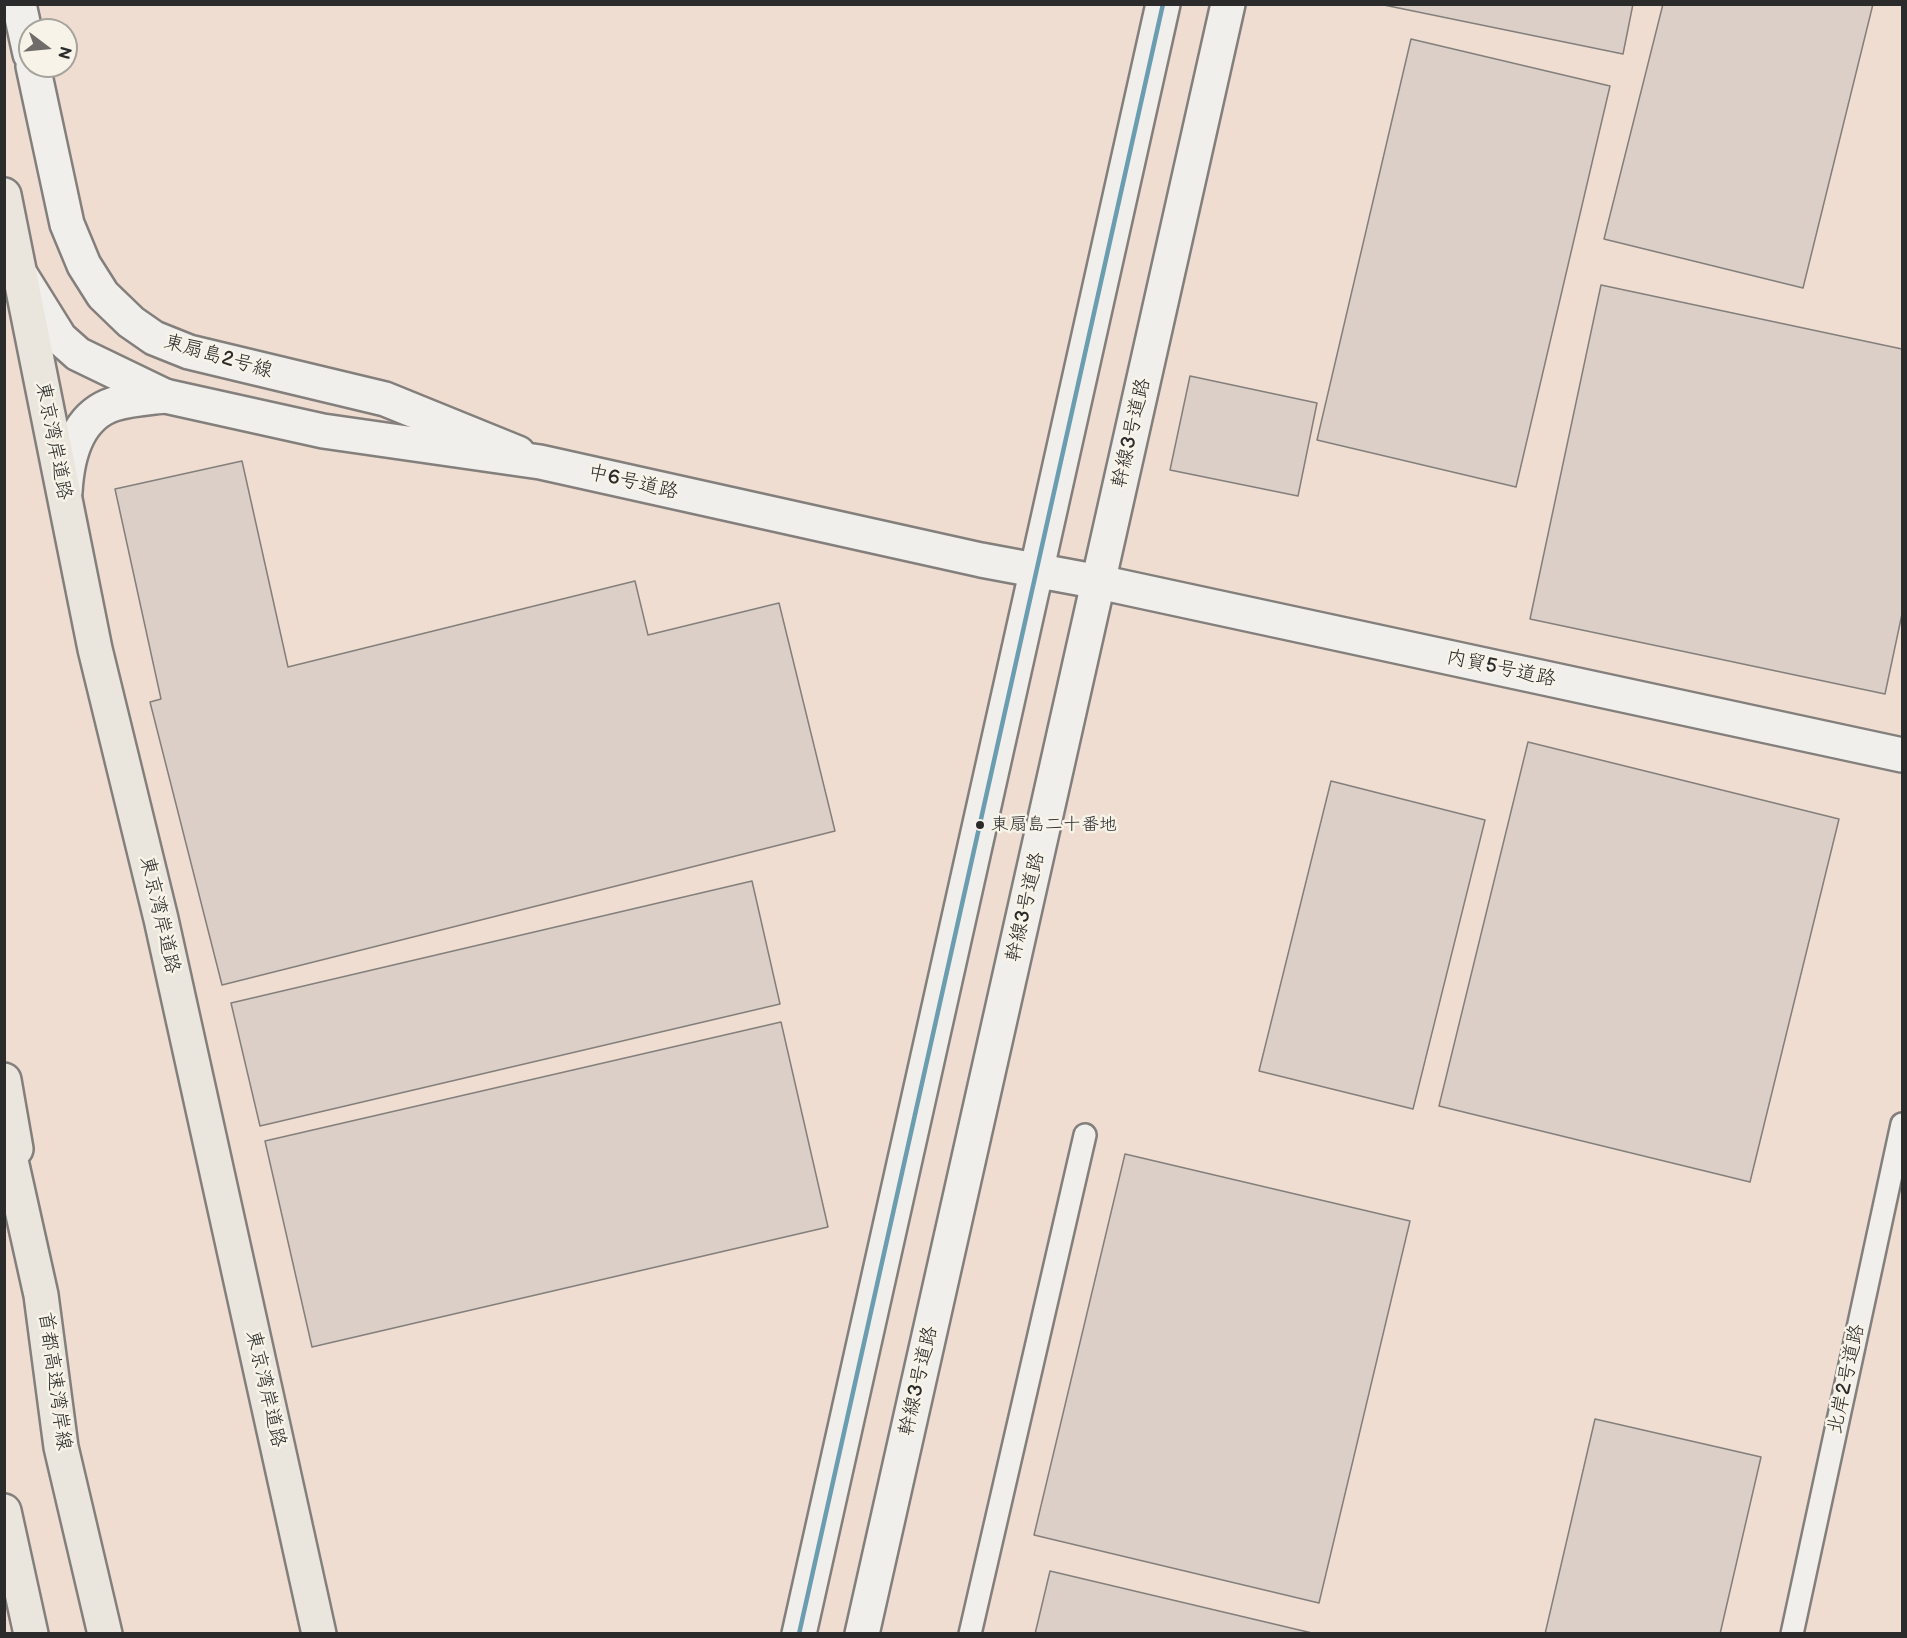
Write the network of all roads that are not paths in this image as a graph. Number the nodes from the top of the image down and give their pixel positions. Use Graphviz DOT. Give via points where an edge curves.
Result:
graph roads {
  1 [pos="1163,4"];
  2 [pos="1228,4"];
  3 [pos="36,78"];
  4 [pos="4,195"];
  5 [pos="22,277"];
  6 [pos="165,396"];
  7 [pos="540,462"];
  8 [pos="64,502"];
  9 [pos="1037,572"];
  10 [pos="1099,582"];
  11 [pos="1902,755"];
  12 [pos="4,1080"];
  13 [pos="1902,1124"];
  14 [pos="4,1129"];
  15 [pos="1085,1135"];
  16 [pos="42,1295"];
  17 [pos="4,1511"];
  18 [pos="31,1634"];
  19 [pos="105,1634"];
  20 [pos="319,1634"];
  21 [pos="800,1634"];
  22 [pos="862,1634"];
  23 [pos="970,1634"];
  24 [pos="1792,1634"];
  1 -- 9 [label="street"];
  2 -- 10 [label="street, 幹線3号道路"];
  3 -- 7 [label="street, 東扇島2号線" via="75,246 103,295 131,322 154,338 189,352 385,399"];
  4 -- 5 [label="highway, 東京湾岸道路"];
  5 -- 6 [label="street" via="60,339 78,354"];
  5 -- 8 [label="highway, 東京湾岸道路"];
  6 -- 7 [label="street, 中6号道路" via="323,431"];
  6 -- 8 [label="street" via="114,404 88,420 73,445"];
  7 -- 9 [label="street, 中6号道路"];
  8 -- 20 [label="highway, 東京湾岸道路"];
  9 -- 10 [label="street, 中6号道路"];
  9 -- 21 [label="street"];
  10 -- 11 [label="street, 内貿5号道路"];
  10 -- 22 [label="street, 幹線3号道路"];
  12 -- 16 [label="highway"];
  13 -- 24 [label="lane, 北岸2号道路"];
  14 -- 16 [label="highway, 首都高速湾岸線"];
  15 -- 23 [label="lane"];
  16 -- 19 [label="highway, 首都高速湾岸線" via="61,1447"];
  17 -- 18 [label="highway"];
}
